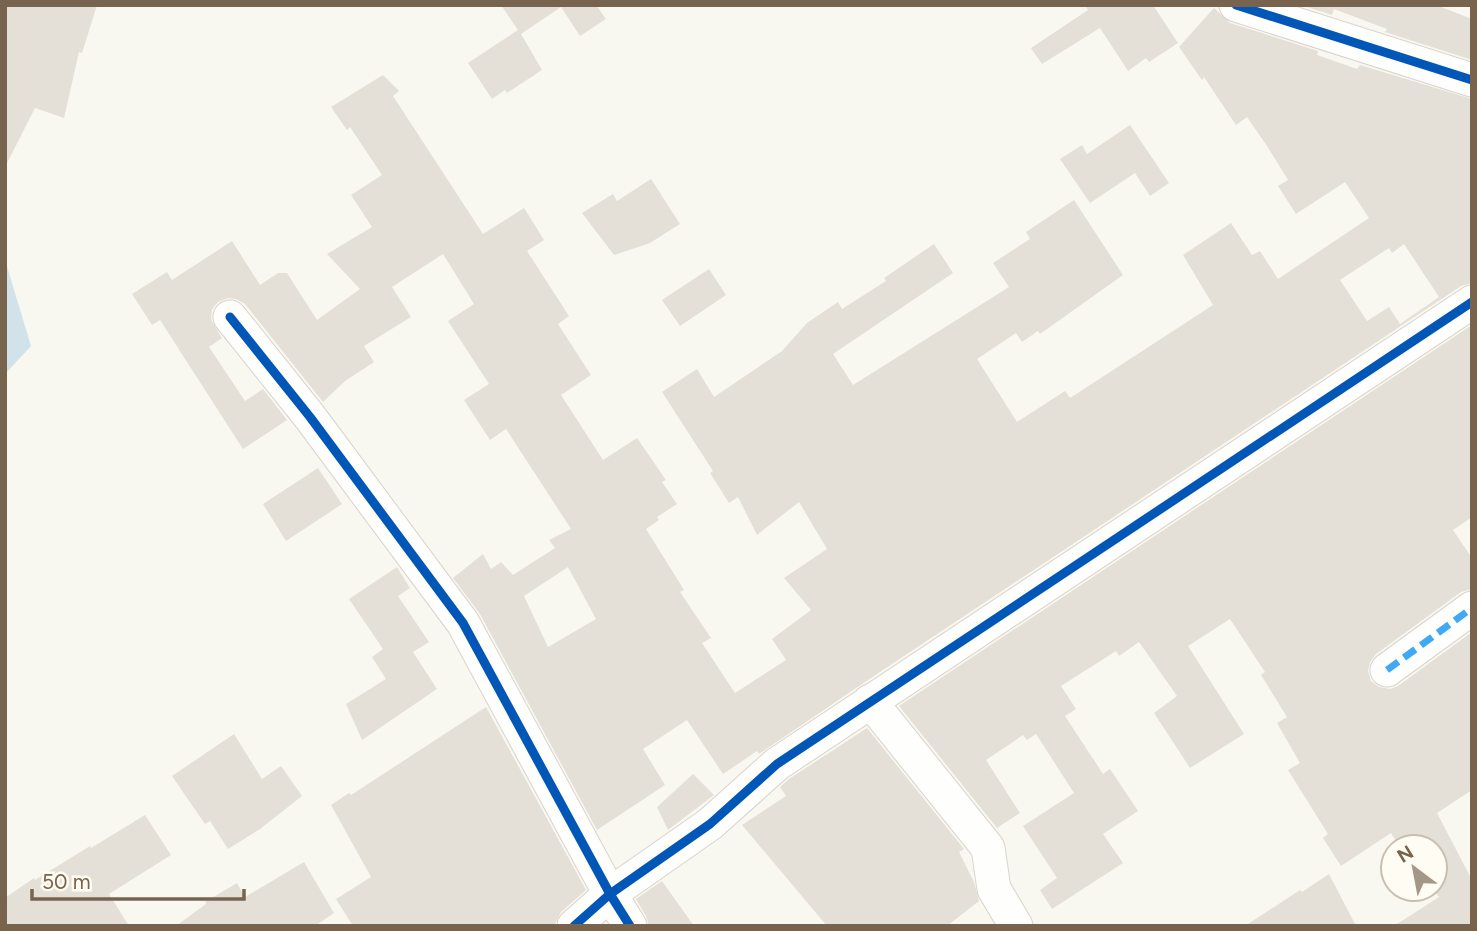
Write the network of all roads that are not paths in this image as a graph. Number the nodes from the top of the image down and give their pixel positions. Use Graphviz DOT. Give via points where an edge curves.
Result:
graph roads {
  1 [pos="1236,5"];
  2 [pos="1472,80"];
  3 [pos="1472,302"];
  4 [pos="230,317"];
  5 [pos="1472,608"];
  6 [pos="1387,670"];
  7 [pos="870,701"];
  8 [pos="610,894"];
  9 [pos="574,926"];
  10 [pos="630,926"];
  11 [pos="1016,926"];
  1 -- 2 [label="street"];
  3 -- 7 [label="street"];
  4 -- 8 [label="street" via="463,623"];
  5 -- 6 [label="street"];
  7 -- 8 [label="street" via="777,764 710,824"];
  7 -- 11 [label="street" via="988,848 994,889"];
  8 -- 9 [label="street"];
  8 -- 10 [label="street"];
}
